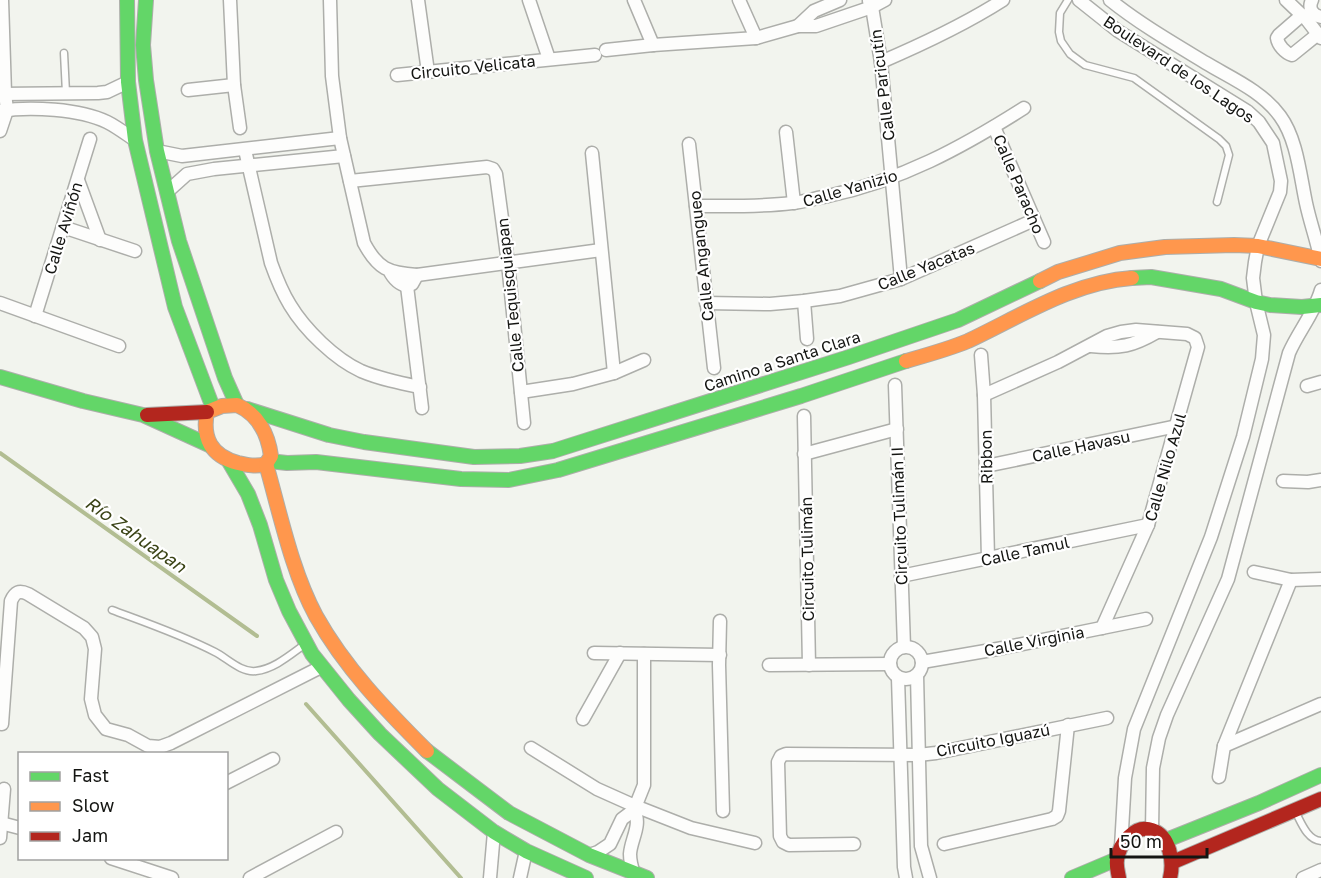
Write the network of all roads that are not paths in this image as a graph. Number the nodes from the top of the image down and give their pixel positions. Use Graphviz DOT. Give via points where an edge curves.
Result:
graph roads {
  1 [pos="2,0"];
  2 [pos="127,0"];
  3 [pos="146,0"];
  4 [pos="230,0"];
  5 [pos="330,0"];
  6 [pos="418,0"];
  7 [pos="529,0"];
  8 [pos="634,0"];
  9 [pos="739,0"];
  10 [pos="840,0"];
  11 [pos="885,0"];
  12 [pos="1003,0"];
  13 [pos="1068,0"];
  14 [pos="1079,0"];
  15 [pos="1110,0"];
  16 [pos="1286,0"];
  17 [pos="1312,0"];
  18 [pos="871,3"];
  19 [pos="1311,17"];
  20 [pos="798,26"];
  21 [pos="1320,36"];
  22 [pos="756,38"];
  23 [pos="127,45"];
  24 [pos="143,45"];
  25 [pos="652,45"];
  26 [pos="64,53"];
  27 [pos="549,59"];
  28 [pos="881,62"];
  29 [pos="1221,71"];
  30 [pos="428,72"];
  31 [pos="397,75"];
  32 [pos="128,82"];
  33 [pos="234,85"];
  34 [pos="188,90"];
  35 [pos="1212,90"];
  36 [pos="66,93"];
  37 [pos="2,94"];
  38 [pos="1265,100"];
  39 [pos="1024,108"];
  40 [pos="4,110"];
  41 [pos="1252,116"];
  42 [pos="994,127"];
  43 [pos="240,128"];
  44 [pos="0,131"];
  45 [pos="786,132"];
  46 [pos="340,138"];
  47 [pos="1291,138"];
  48 [pos="90,139"];
  49 [pos="135,140"];
  50 [pos="1273,143"];
  51 [pos="689,144"];
  52 [pos="245,150"];
  53 [pos="158,151"];
  54 [pos="592,153"];
  55 [pos="182,156"];
  56 [pos="344,156"];
  57 [pos="247,165"];
  58 [pos="188,174"];
  59 [pos="892,178"];
  60 [pos="78,180"];
  61 [pos="350,181"];
  62 [pos="1281,181"];
  63 [pos="1302,183"];
  64 [pos="167,192"];
  65 [pos="1217,202"];
  66 [pos="794,203"];
  67 [pos="696,206"];
  68 [pos="1034,220"];
  69 [pos="63,227"];
  70 [pos="100,240"];
  71 [pos="1044,242"];
  72 [pos="1258,246"];
  73 [pos="181,248"];
  74 [pos="602,250"];
  75 [pos="135,252"];
  76 [pos="161,253"];
  77 [pos="1321,260"];
  78 [pos="508,263"];
  79 [pos="389,270"];
  80 [pos="417,275"];
  81 [pos="901,279"];
  82 [pos="194,286"];
  83 [pos="407,286"];
  84 [pos="1321,290"];
  85 [pos="171,292"];
  86 [pos="804,302"];
  87 [pos="1256,302"];
  88 [pos="0,303"];
  89 [pos="706,303"];
  90 [pos="1318,305"];
  91 [pos="35,316"];
  92 [pos="807,339"];
  93 [pos="118,346"];
  94 [pos="981,355"];
  95 [pos="644,360"];
  96 [pos="714,368"];
  97 [pos="614,373"];
  98 [pos="0,377"];
  99 [pos="1321,382"];
  100 [pos="895,385"];
  101 [pos="1307,386"];
  102 [pos="420,387"];
  103 [pos="521,392"];
  104 [pos="984,395"];
  105 [pos="242,407"];
  106 [pos="422,408"];
  107 [pos="210,410"];
  108 [pos="143,415"];
  109 [pos="804,416"];
  110 [pos="524,423"];
  111 [pos="1177,426"];
  112 [pos="897,429"];
  113 [pos="211,446"];
  114 [pos="804,454"];
  115 [pos="228,460"];
  116 [pos="267,463"];
  117 [pos="986,466"];
  118 [pos="1321,480"];
  119 [pos="1283,481"];
  120 [pos="1148,525"];
  121 [pos="291,552"];
  122 [pos="988,558"];
  123 [pos="270,559"];
  124 [pos="1254,572"];
  125 [pos="901,576"];
  126 [pos="1321,579"];
  127 [pos="1291,580"];
  128 [pos="304,590"];
  129 [pos="284,599"];
  130 [pos="112,610"];
  131 [pos="1146,619"];
  132 [pos="720,621"];
  133 [pos="1102,628"];
  134 [pos="306,644"];
  135 [pos="904,647"];
  136 [pos="594,653"];
  137 [pos="620,653"];
  138 [pos="644,654"];
  139 [pos="720,655"];
  140 [pos="922,662"];
  141 [pos="890,664"];
  142 [pos="769,665"];
  143 [pos="809,665"];
  144 [pos="321,667"];
  145 [pos="917,675"];
  146 [pos="898,678"];
  147 [pos="1321,704"];
  148 [pos="1107,718"];
  149 [pos="584,719"];
  150 [pos="2,724"];
  151 [pos="1068,725"];
  152 [pos="1224,746"];
  153 [pos="531,748"];
  154 [pos="901,755"];
  155 [pos="918,755"];
  156 [pos="273,759"];
  157 [pos="1321,775"];
  158 [pos="1218,777"];
  159 [pos="228,782"];
  160 [pos="4,789"];
  161 [pos="1321,799"];
  162 [pos="1259,803"];
  163 [pos="634,808"];
  164 [pos="723,811"];
  165 [pos="1294,811"];
  166 [pos="1269,822"];
  167 [pos="1,823"];
  168 [pos="18,827"];
  169 [pos="1152,830"];
  170 [pos="336,832"];
  171 [pos="494,832"];
  172 [pos="0,838"];
  173 [pos="1164,841"];
  174 [pos="1321,841"];
  175 [pos="755,843"];
  176 [pos="610,844"];
  177 [pos="854,844"];
  178 [pos="944,844"];
  179 [pos="904,845"];
  180 [pos="921,846"];
  181 [pos="526,851"];
  182 [pos="1119,853"];
  183 [pos="630,854"];
  184 [pos="589,855"];
  185 [pos="117,860"];
  186 [pos="1173,862"];
  187 [pos="1321,870"];
  188 [pos="640,876"];
  189 [pos="172,878"];
  190 [pos="250,878"];
  191 [pos="490,878"];
  192 [pos="520,878"];
  193 [pos="586,878"];
  194 [pos="906,878"];
  195 [pos="930,878"];
  196 [pos="1072,878"];
  197 [pos="1119,878"];
  198 [pos="1170,878"];
  199 [pos="1303,878"];
  1 -- 37 [label="street"];
  2 -- 23 [label="main road"];
  3 -- 24 [label="main road"];
  4 -- 33 [label="street"];
  5 -- 46 [label="street" via="332,76"];
  6 -- 30 [label="street"];
  7 -- 27 [label="street, Circuito Velicata"];
  8 -- 25 [label="street"];
  9 -- 22 [label="street"];
  10 -- 20 [label="street" via="814,11"];
  11 -- 18 [label="street"];
  12 -- 28 [label="street" via="931,41"];
  13 -- 65 [label="lane" via="1059,13 1059,32 1070,54 1085,65 1134,78 1226,146 1229,155"];
  14 -- 35 [label="street, Boulevard de los Lagos" via="1118,31"];
  15 -- 29 [label="street, Boulevard de los Lagos"];
  16 -- 19 [label="street"];
  17 -- 19 [label="street"];
  18 -- 20 [label="street" via="816,26"];
  18 -- 28 [label="street, Calle Paricutín"];
  19 -- 21 [label="street"];
  19 -- 21 [label="street" via="1279,35 1278,43 1292,55"];
  20 -- 22 [label="street, Circuito Velicata"];
  22 -- 25 [label="street, Circuito Velicata"];
  23 -- 24 [label="main road"];
  23 -- 32 [label="main road"];
  24 -- 53 [label="main road"];
  25 -- 27 [label="street, Circuito Velicata"];
  26 -- 36 [label="lane"];
  27 -- 30 [label="street, Circuito Velicata"];
  28 -- 59 [label="street, Calle Paricutín"];
  29 -- 35 [label="street"];
  29 -- 38 [label="street, Boulevard de los Lagos"];
  30 -- 31 [label="street, Circuito Velicata"];
  32 -- 36 [label="street" via="107,92"];
  32 -- 49 [label="main road"];
  33 -- 34 [label="street"];
  33 -- 43 [label="street"];
  35 -- 41 [label="street, Boulevard de los Lagos"];
  36 -- 37 [label="street"];
  37 -- 40 [label="street"];
  38 -- 41 [label="street"];
  38 -- 47 [label="street, Boulevard de los Lagos" via="1279,114"];
  39 -- 42 [label="street, Calle Yanizio"];
  40 -- 44 [label="street"];
  40 -- 49 [label="street" via="87,115 108,122"];
  41 -- 50 [label="street, Boulevard de los Lagos"];
  42 -- 59 [label="street, Calle Yanizio" via="949,153"];
  42 -- 68 [label="street, Calle Paracho"];
  45 -- 66 [label="street"];
  46 -- 52 [label="street"];
  46 -- 56 [label="street"];
  47 -- 50 [label="street"];
  47 -- 63 [label="street, Boulevard de los Lagos"];
  48 -- 60 [label="street, Calle Aviñón"];
  49 -- 76 [label="main road"];
  50 -- 62 [label="street, Boulevard de los Lagos"];
  51 -- 67 [label="street, Calle Angangueo"];
  52 -- 55 [label="street"];
  52 -- 57 [label="street"];
  53 -- 55 [label="street"];
  53 -- 64 [label="main road"];
  54 -- 74 [label="street"];
  55 -- 58 [label="street"];
  56 -- 57 [label="street"];
  56 -- 61 [label="street"];
  57 -- 58 [label="street"];
  57 -- 102 [label="street" via="271,263 290,306 302,322 337,356 360,370"];
  58 -- 64 [label="street"];
  59 -- 66 [label="street, Calle Yanizio"];
  59 -- 81 [label="street, Calle Paricutín"];
  60 -- 69 [label="street, Calle Aviñón"];
  60 -- 70 [label="street"];
  61 -- 78 [label="street, Calle Tequisquiapan" via="493,169"];
  61 -- 79 [label="street" via="364,243 378,264"];
  62 -- 63 [label="street"];
  62 -- 72 [label="street, Boulevard de los Lagos"];
  63 -- 77 [label="street, Boulevard de los Lagos"];
  64 -- 73 [label="main road"];
  66 -- 67 [label="street, Calle Yanizio"];
  67 -- 89 [label="street, Calle Angangueo"];
  68 -- 71 [label="street, Calle Paracho"];
  68 -- 81 [label="street, Calle Yacatas"];
  69 -- 70 [label="street"];
  69 -- 91 [label="street, Calle Aviñón"];
  70 -- 75 [label="street"];
  72 -- 77 [label="main road, Camino a Santa Clara"];
  72 -- 87 [label="street, Boulevard de los Lagos" via="1253,278"];
  72 -- 105 [label="main road, Camino a Santa Clara" via="1165,247 1120,253 1058,272 958,320 553,451 474,457 364,442"];
  73 -- 76 [label="main road"];
  73 -- 82 [label="main road"];
  74 -- 78 [label="street"];
  74 -- 97 [label="street"];
  76 -- 85 [label="main road"];
  78 -- 80 [label="street"];
  78 -- 103 [label="street, Calle Tequisquiapan"];
  79 -- 80 [label="street"];
  79 -- 83 [label="street" via="394,279"];
  80 -- 83 [label="street"];
  81 -- 86 [label="street, Calle Yacatas"];
  82 -- 85 [label="main road"];
  82 -- 105 [label="main road" via="225,378"];
  83 -- 102 [label="street"];
  84 -- 90 [label="street"];
  85 -- 107 [label="main road"];
  86 -- 89 [label="street, Calle Yacatas"];
  86 -- 92 [label="street"];
  87 -- 90 [label="main road"];
  87 -- 116 [label="main road" via="1184,282 1151,277 1121,279 1066,293 954,346 569,466 509,480 461,479 316,462"];
  87 -- 182 [label="street, Boulevard de los Lagos" via="1264,346 1243,437 1211,537 1134,729 1125,778"];
  88 -- 91 [label="street"];
  89 -- 96 [label="street, Calle Angangueo"];
  90 -- 169 [label="street" via="1289,353 1228,579 1159,738 1153,768"];
  91 -- 93 [label="street"];
  94 -- 104 [label="street, Ribbon"];
  95 -- 97 [label="street"];
  97 -- 103 [label="street"];
  98 -- 108 [label="main road"];
  99 -- 101 [label="street"];
  100 -- 112 [label="street, Circuito Tulimán II"];
  102 -- 106 [label="street"];
  103 -- 110 [label="street, Calle Tequisquiapan"];
  104 -- 111 [label="street, Calle Nilo Azul" via="1120,332 1187,334 1195,338 1198,347"];
  104 -- 117 [label="street, Ribbon"];
  105 -- 107 [label="main road"];
  105 -- 116 [label="main road" via="262,427 268,440 272,456"];
  107 -- 108 [label="main road"];
  107 -- 113 [label="main road" via="204,421"];
  108 -- 113 [label="main road"];
  109 -- 114 [label="street, Circuito Tulimán"];
  111 -- 117 [label="street, Calle Havasu"];
  111 -- 120 [label="street, Calle Nilo Azul"];
  112 -- 114 [label="street"];
  112 -- 125 [label="street, Circuito Tulimán II"];
  113 -- 115 [label="main road"];
  114 -- 143 [label="street, Circuito Tulimán"];
  115 -- 116 [label="main road" via="252,466"];
  115 -- 123 [label="main road" via="248,494"];
  116 -- 121 [label="main road"];
  117 -- 122 [label="street, Ribbon"];
  118 -- 119 [label="street"];
  120 -- 122 [label="street, Calle Tamul"];
  120 -- 133 [label="street, Calle Nilo Azul"];
  121 -- 123 [label="main road"];
  121 -- 128 [label="main road"];
  122 -- 125 [label="street, Calle Tamul"];
  123 -- 129 [label="main road"];
  124 -- 127 [label="street"];
  125 -- 135 [label="street, Circuito Tulimán II"];
  126 -- 127 [label="street"];
  127 -- 152 [label="street"];
  128 -- 129 [label="main road"];
  128 -- 184 [label="main road" via="339,653 372,695 432,756 508,813"];
  129 -- 134 [label="main road"];
  130 -- 134 [label="lane" via="216,652 253,672"];
  131 -- 133 [label="street, Calle Virginia"];
  132 -- 139 [label="street"];
  133 -- 140 [label="street, Calle Virginia"];
  134 -- 144 [label="main road"];
  135 -- 140 [label="street" via="914,649"];
  135 -- 141 [label="street" via="895,651"];
  136 -- 137 [label="street"];
  137 -- 138 [label="street"];
  137 -- 149 [label="street"];
  138 -- 139 [label="street"];
  138 -- 163 [label="street" via="644,785"];
  139 -- 164 [label="street"];
  140 -- 145 [label="street"];
  141 -- 143 [label="street"];
  141 -- 146 [label="street"];
  142 -- 143 [label="street"];
  144 -- 150 [label="street" via="171,743 148,746 106,729 95,715 91,699 95,649 92,637 84,628 17,592 11,601"];
  144 -- 171 [label="main road" via="388,742 438,789"];
  145 -- 146 [label="street" via="908,680"];
  145 -- 155 [label="street"];
  146 -- 154 [label="street"];
  147 -- 152 [label="street"];
  148 -- 151 [label="street, Circuito Iguazú"];
  151 -- 155 [label="street, Circuito Iguazú"];
  151 -- 178 [label="street, Circuito Iguazú" via="1057,816"];
  152 -- 158 [label="street"];
  153 -- 163 [label="street"];
  154 -- 155 [label="street, Circuito Iguazú"];
  154 -- 177 [label="street, Circuito Iguazú" via="781,756 778,762 783,842"];
  154 -- 179 [label="street"];
  155 -- 180 [label="street"];
  156 -- 159 [label="street"];
  157 -- 162 [label="main road"];
  160 -- 167 [label="street"];
  161 -- 165 [label="main road"];
  162 -- 166 [label="main road"];
  162 -- 173 [label="main road"];
  163 -- 175 [label="street" via="691,828"];
  163 -- 176 [label="street" via="622,819"];
  163 -- 183 [label="street" via="638,822"];
  165 -- 166 [label="main road"];
  165 -- 174 [label="lane" via="1310,837"];
  166 -- 186 [label="main road"];
  167 -- 168 [label="street"];
  167 -- 172 [label="street"];
  169 -- 173 [label="main road"];
  169 -- 182 [label="main road" via="1132,834"];
  170 -- 190 [label="street"];
  171 -- 181 [label="main road"];
  171 -- 191 [label="street"];
  173 -- 186 [label="main road"];
  176 -- 183 [label="street"];
  176 -- 184 [label="street"];
  179 -- 180 [label="street"];
  179 -- 194 [label="street"];
  180 -- 195 [label="street"];
  181 -- 192 [label="street"];
  181 -- 193 [label="main road"];
  182 -- 196 [label="main road"];
  182 -- 197 [label="main road"];
  183 -- 188 [label="street" via="632,867"];
  184 -- 188 [label="main road"];
  185 -- 189 [label="street"];
  186 -- 198 [label="main road"];
  187 -- 199 [label="street"];
}
